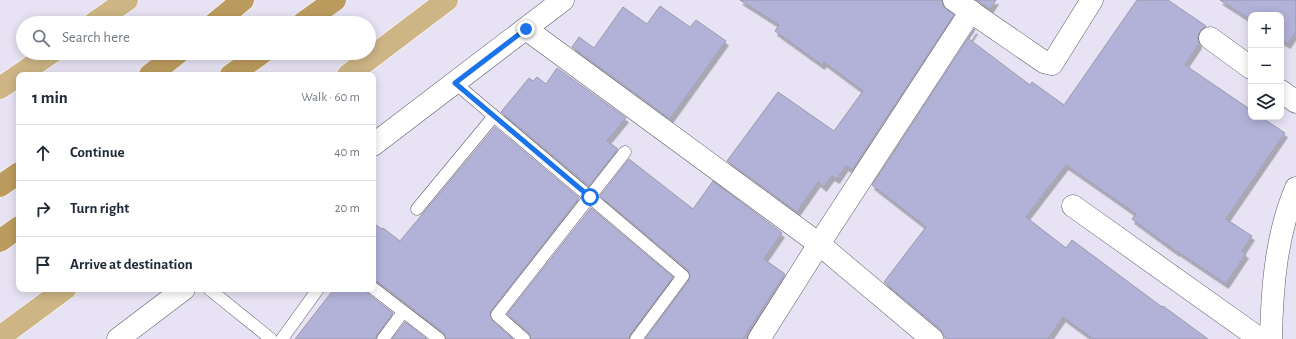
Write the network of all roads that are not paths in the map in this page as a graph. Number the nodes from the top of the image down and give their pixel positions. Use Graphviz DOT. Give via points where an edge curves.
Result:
graph roads {
  1 [pos="127,0"];
  2 [pos="243,0"];
  3 [pos="335,0"];
  4 [pos="447,0"];
  5 [pos="563,0"];
  6 [pos="1092,0"];
  7 [pos="963,6"];
  8 [pos="104,16"];
  9 [pos="224,16"];
  10 [pos="313,16"];
  11 [pos="526,29"];
  12 [pos="1210,38"];
  13 [pos="376,54"];
  14 [pos="41,60"];
  15 [pos="169,60"];
  16 [pos="252,60"];
  17 [pos="368,60"];
  18 [pos="1248,66"];
  19 [pos="23,72"];
  20 [pos="154,72"];
  21 [pos="235,72"];
  22 [pos="352,72"];
  23 [pos="16,77"];
  24 [pos="455,83"];
  25 [pos="0,88"];
  26 [pos="1284,93"];
  27 [pos="1296,102"];
  28 [pos="494,116"];
  29 [pos="376,143"];
  30 [pos="625,152"];
  31 [pos="16,175"];
  32 [pos="0,186"];
  33 [pos="1296,188"];
  34 [pos="590,197"];
  35 [pos="1073,206"];
  36 [pos="417,209"];
  37 [pos="16,229"];
  38 [pos="0,241"];
  39 [pos="819,244"];
  40 [pos="376,290"];
  41 [pos="61,292"];
  42 [pos="180,292"];
  43 [pos="213,292"];
  44 [pos="316,292"];
  45 [pos="403,312"];
  46 [pos="0,337"];
  47 [pos="118,339"];
  48 [pos="271,339"];
  49 [pos="282,339"];
  50 [pos="383,339"];
  51 [pos="439,339"];
  52 [pos="524,339"];
  53 [pos="636,339"];
  54 [pos="759,339"];
  55 [pos="932,339"];
  56 [pos="1260,339"];
  57 [pos="1271,339"];
  1 -- 8 [label="main road"];
  2 -- 9 [label="highway"];
  3 -- 10 [label="highway"];
  4 -- 13 [label="main road"];
  5 -- 11 [label="street"];
  6 -- 7 [label="street" via="1052,64 1044,62"];
  7 -- 39 [label="street"];
  11 -- 24 [label="street"];
  11 -- 39 [label="street"];
  12 -- 18 [label="street"];
  14 -- 19 [label="main road"];
  15 -- 20 [label="highway"];
  16 -- 21 [label="highway"];
  17 -- 22 [label="main road"];
  23 -- 25 [label="main road"];
  24 -- 28 [label="lane"];
  24 -- 29 [label="street"];
  26 -- 27 [label="street"];
  28 -- 34 [label="lane"];
  28 -- 36 [label="lane"];
  30 -- 34 [label="lane"];
  31 -- 32 [label="highway"];
  33 -- 57 [label="street" via="1282,231 1272,298"];
  34 -- 52 [label="lane" via="497,315"];
  34 -- 53 [label="lane" via="684,276"];
  35 -- 56 [label="street"];
  37 -- 38 [label="highway"];
  39 -- 54 [label="street"];
  39 -- 55 [label="street"];
  40 -- 45 [label="lane"];
  41 -- 46 [label="main road"];
  42 -- 47 [label="street"];
  43 -- 48 [label="lane"];
  44 -- 49 [label="lane"];
  45 -- 50 [label="lane"];
  45 -- 51 [label="lane"];
}
